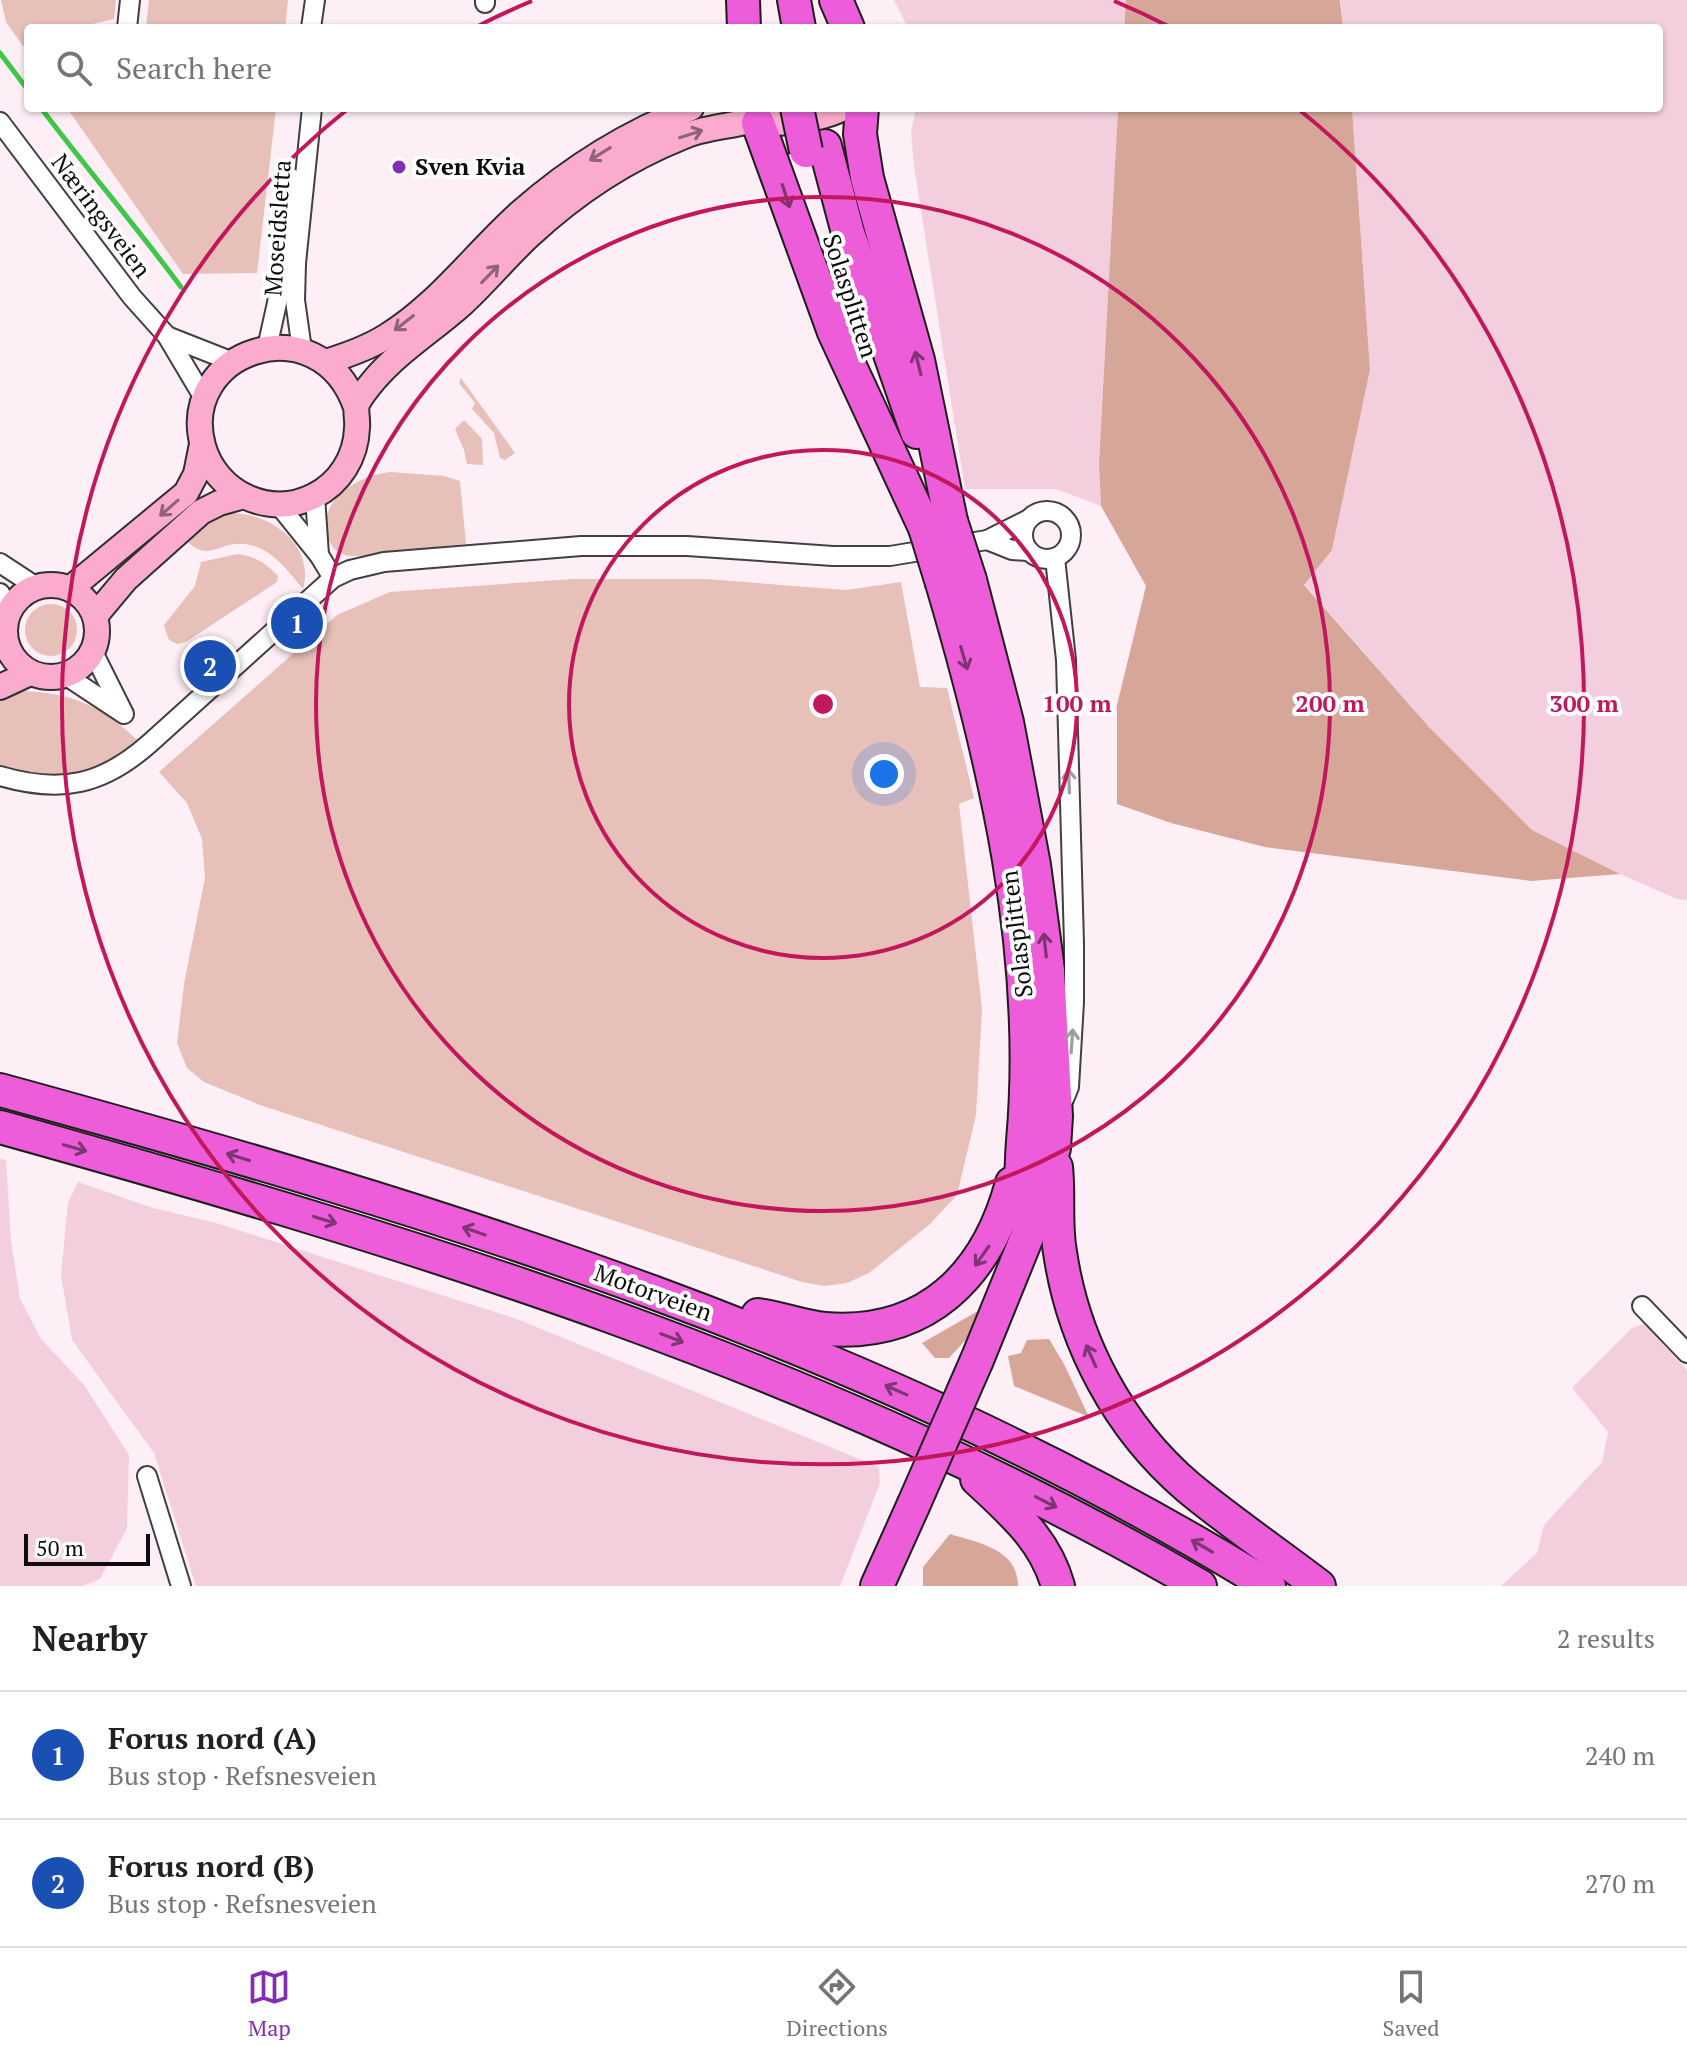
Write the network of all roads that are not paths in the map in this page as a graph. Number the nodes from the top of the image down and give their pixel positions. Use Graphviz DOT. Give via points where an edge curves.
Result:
graph roads {
  1 [pos="130,0"];
  2 [pos="315,0"];
  3 [pos="326,0"];
  4 [pos="734,0"];
  5 [pos="743,0"];
  6 [pos="836,0"];
  7 [pos="127,24"];
  8 [pos="312,24"];
  9 [pos="323,24"];
  10 [pos="733,24"];
  11 [pos="744,24"];
  12 [pos="846,24"];
  13 [pos="300,112"];
  14 [pos="312,112"];
  15 [pos="678,112"];
  16 [pos="799,112"];
  17 [pos="816,112"];
  18 [pos="828,112"];
  19 [pos="862,112"];
  20 [pos="750,117"];
  21 [pos="0,122"];
  22 [pos="816,149"];
  23 [pos="167,336"];
  24 [pos="267,348"];
  25 [pos="302,350"];
  26 [pos="233,362"];
  27 [pos="326,362"];
  28 [pos="205,400"];
  29 [pos="356,407"];
  30 [pos="202,441"];
  31 [pos="244,496"];
  32 [pos="315,496"];
  33 [pos="278,504"];
  34 [pos="1027,520"];
  35 [pos="938,524"];
  36 [pos="987,540"];
  37 [pos="1028,551"];
  38 [pos="319,555"];
  39 [pos="1055,558"];
  40 [pos="0,563"];
  41 [pos="333,578"];
  42 [pos="956,582"];
  43 [pos="35,586"];
  44 [pos="71,588"];
  45 [pos="4,602"];
  46 [pos="95,616"];
  47 [pos="3,651"];
  48 [pos="93,652"];
  49 [pos="30,673"];
  50 [pos="65,675"];
  51 [pos="0,687"];
  52 [pos="0,776"];
  53 [pos="0,1090"];
  54 [pos="0,1127"];
  55 [pos="1044,1136"];
  56 [pos="688,1305"];
  57 [pos="1642,1306"];
  58 [pos="1687,1353"];
  59 [pos="951,1455"];
  60 [pos="147,1476"];
  61 [pos="181,1586"];
  62 [pos="877,1586"];
  63 [pos="1058,1586"];
  64 [pos="1200,1586"];
  65 [pos="1269,1586"];
  66 [pos="1319,1586"];
  1 -- 7 [label="street"];
  2 -- 8 [label="street"];
  3 -- 9 [label="street"];
  4 -- 10 [label="street"];
  5 -- 11 [label="highway"];
  6 -- 12 [label="highway"];
  13 -- 24 [label="street, Moseidsletta"];
  14 -- 25 [label="street, Moseidsletta" via="296,263"];
  15 -- 27 [label="street, one-way" via="621,141 546,191 388,336"];
  16 -- 22 [label="highway, Solasplitten, bridge"];
  17 -- 22 [label="highway, Solasplitten"];
  18 -- 20 [label="street" via="784,123"];
  35 -- 19 [label="highway, one-way" via="918,360 867,178"];
  29 -- 20 [label="street, one-way" via="383,371 583,192 686,135"];
  20 -- 35 [label="highway, one-way" via="834,332"];
  21 -- 23 [label="street, Næringsveien"];
  22 -- 35 [label="highway, Solasplitten" via="831,241"];
  23 -- 26 [label="street, Næringsveien"];
  23 -- 28 [label="street, Næringsveien"];
  24 -- 25 [label="street"];
  24 -- 26 [label="street"];
  25 -- 27 [label="street"];
  26 -- 28 [label="street"];
  27 -- 29 [label="street" via="345,382"];
  28 -- 30 [label="street"];
  29 -- 32 [label="street" via="353,454 336,480"];
  30 -- 31 [label="street" via="212,468"];
  30 -- 44 [label="street, one-way" via="186,493"];
  31 -- 33 [label="street"];
  31 -- 46 [label="street" via="201,512 126,579"];
  32 -- 33 [label="street"];
  32 -- 38 [label="street"];
  33 -- 38 [label="street"];
  34 -- 36 [label="street"];
  34 -- 37 [label="street" via="1022,532"];
  34 -- 39 [label="street" via="1051,511 1066,520 1071,541"];
  35 -- 42 [label="highway, bridge"];
  36 -- 37 [label="street"];
  36 -- 41 [label="street" via="862,557 687,546 540,548 384,562"];
  37 -- 39 [label="street" via="1040,559"];
  38 -- 41 [label="street"];
  55 -- 39 [label="street, one-way" via="1069,1087 1075,980 1066,660"];
  40 -- 43 [label="street"];
  41 -- 52 [label="street" via="122,765 74,785 35,785"];
  42 -- 55 [label="highway, Solasplitten, one-way" via="967,666 1014,902 1026,1012 1026,1094"];
  55 -- 42 [label="highway, Solasplitten, one-way" via="1052,1023 1044,933 1018,771 992,662"];
  43 -- 44 [label="street"];
  43 -- 45 [label="street"];
  44 -- 46 [label="street"];
  45 -- 47 [label="street"];
  46 -- 48 [label="street"];
  47 -- 49 [label="street"];
  48 -- 50 [label="street"];
  48 -- 50 [label="street" via="124,714"];
  49 -- 50 [label="street"];
  49 -- 51 [label="street"];
  56 -- 53 [label="highway, Motorveien, one-way" via="341,1188"];
  54 -- 59 [label="highway, Motorveien, one-way" via="300,1212 514,1281 712,1353"];
  55 -- 56 [label="highway, one-way" via="988,1248 965,1278 915,1314 839,1330"];
  55 -- 62 [label="highway, Solasplitten, bridge" via="1021,1197 1004,1292"];
  66 -- 55 [label="highway, one-way" via="1188,1487 1141,1438 1110,1394 1080,1330 1064,1276 1057,1171"];
  65 -- 56 [label="highway, Motorveien, one-way" via="1024,1450 863,1376"];
  57 -- 58 [label="street"];
  59 -- 63 [label="highway" via="1028,1529 1047,1556"];
  59 -- 64 [label="highway, Motorveien, one-way"];
  60 -- 61 [label="street"];
}
